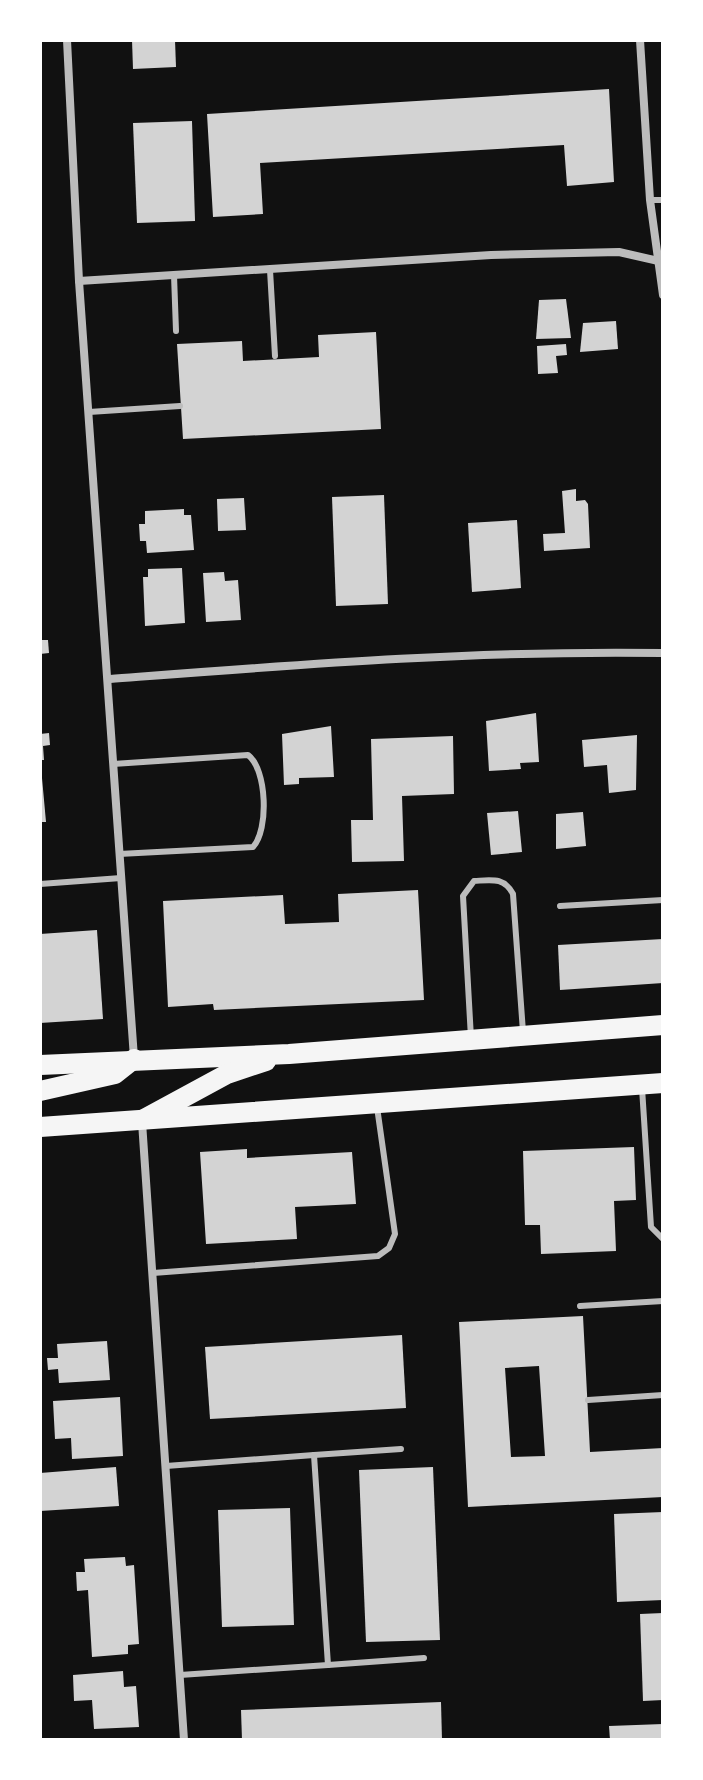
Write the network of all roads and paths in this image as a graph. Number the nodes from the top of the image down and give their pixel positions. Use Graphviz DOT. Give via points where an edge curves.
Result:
graph roads {
  1 [pos="67,40"];
  2 [pos="640,40"];
  3 [pos="650,200"];
  4 [pos="663,200"];
  5 [pos="660,261"];
  6 [pos="270,270"];
  7 [pos="174,275"];
  8 [pos="79,281"];
  9 [pos="663,295"];
  10 [pos="176,331"];
  11 [pos="275,356"];
  12 [pos="180,406"];
  13 [pos="89,412"];
  14 [pos="663,653"];
  15 [pos="110,679"];
  16 [pos="113,764"];
  17 [pos="119,854"];
  18 [pos="121,878"];
  19 [pos="40,884"];
  20 [pos="663,900"];
  21 [pos="560,906"];
  22 [pos="663,1025"];
  23 [pos="523,1036"];
  24 [pos="471,1039"];
  25 [pos="289,1054"];
  26 [pos="134,1059"];
  27 [pos="40,1065"];
  28 [pos="663,1083"];
  29 [pos="641,1085"];
  30 [pos="40,1091"];
  31 [pos="377,1103"];
  32 [pos="142,1121"];
  33 [pos="40,1127"];
  34 [pos="663,1239"];
  35 [pos="153,1273"];
  36 [pos="663,1301"];
  37 [pos="580,1306"];
  38 [pos="663,1395"];
  39 [pos="588,1400"];
  40 [pos="401,1449"];
  41 [pos="314,1455"];
  42 [pos="166,1466"];
  43 [pos="424,1658"];
  44 [pos="328,1665"];
  45 [pos="180,1675"];
  46 [pos="184,1740"];
  1 -- 8 [label="street"];
  2 -- 3 [label="street"];
  3 -- 4 [label="lane"];
  3 -- 5 [label="street"];
  5 -- 6 [label="street" via="619,252"];
  5 -- 9 [label="street"];
  6 -- 7 [label="street"];
  6 -- 11 [label="lane"];
  7 -- 8 [label="street"];
  7 -- 10 [label="lane"];
  8 -- 13 [label="street"];
  12 -- 13 [label="lane"];
  13 -- 15 [label="street"];
  14 -- 15 [label="street" via="570,651 345,661"];
  15 -- 16 [label="street"];
  16 -- 17 [label="street"];
  16 -- 17 [label="lane" via="248,755 260,771 264,829 253,847"];
  17 -- 18 [label="street"];
  18 -- 19 [label="lane"];
  18 -- 26 [label="street"];
  20 -- 21 [label="lane"];
  22 -- 23 [label="main road"];
  23 -- 24 [label="main road"];
  23 -- 24 [label="lane" via="513,894 499,880 474,881 463,896"];
  24 -- 25 [label="main road"];
  25 -- 26 [label="main road"];
  25 -- 32 [label="main road" via="227,1074"];
  26 -- 27 [label="main road"];
  26 -- 30 [label="main road" via="115,1074"];
  28 -- 29 [label="main road"];
  29 -- 31 [label="main road"];
  29 -- 34 [label="lane" via="651,1227"];
  31 -- 32 [label="main road"];
  31 -- 35 [label="lane" via="395,1234 389,1248 378,1256"];
  32 -- 33 [label="main road"];
  32 -- 35 [label="street"];
  35 -- 42 [label="street"];
  36 -- 37 [label="lane"];
  38 -- 39 [label="lane"];
  40 -- 41 [label="lane"];
  41 -- 42 [label="lane"];
  41 -- 44 [label="lane"];
  42 -- 45 [label="street"];
  43 -- 44 [label="lane"];
  44 -- 45 [label="lane"];
  45 -- 46 [label="street"];
}
